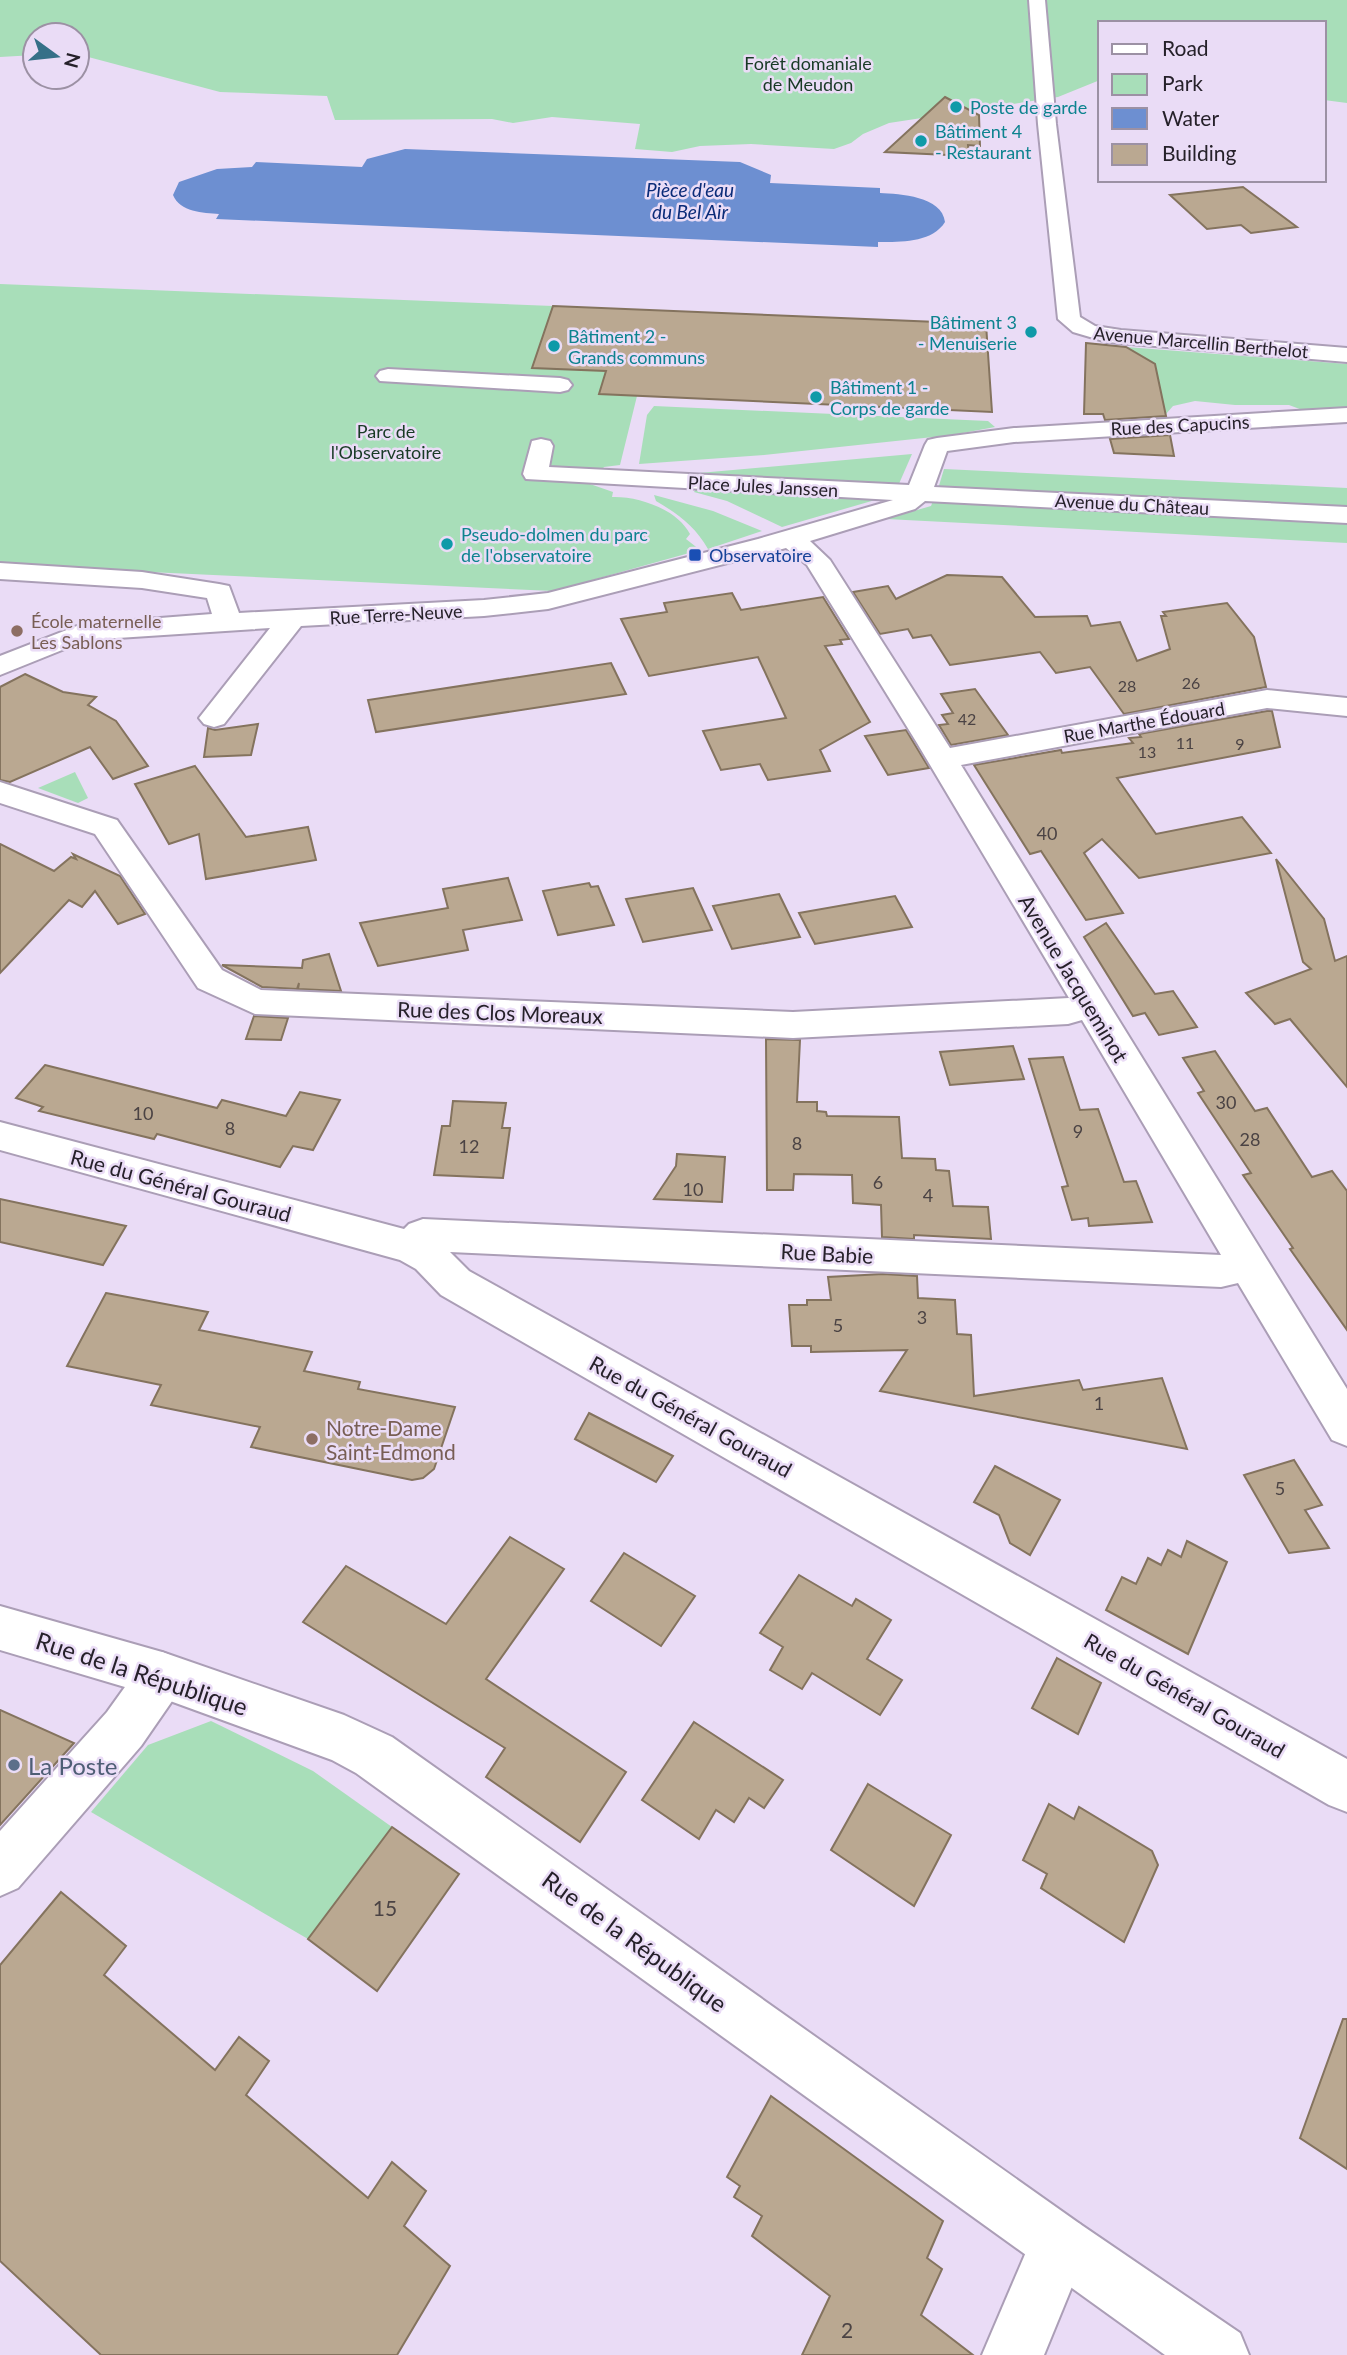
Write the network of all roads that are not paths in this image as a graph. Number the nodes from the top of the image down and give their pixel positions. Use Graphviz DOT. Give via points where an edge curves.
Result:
graph roads {
  1 [pos="1037,0"];
  2 [pos="1347,355"];
  3 [pos="388,376"];
  4 [pos="560,385"];
  5 [pos="1347,415"];
  6 [pos="541,446"];
  7 [pos="918,494"];
  8 [pos="1347,515"];
  9 [pos="790,538"];
  10 [pos="0,571"];
  11 [pos="290,620"];
  12 [pos="228,622"];
  13 [pos="0,666"];
  14 [pos="1347,707"];
  15 [pos="214,718"];
  16 [pos="942,760"];
  17 [pos="0,792"];
  18 [pos="1091,1006"];
  19 [pos="0,1136"];
  20 [pos="412,1247"];
  21 [pos="1247,1265"];
  22 [pos="1347,1427"];
  23 [pos="0,1628"];
  24 [pos="162,1675"];
  25 [pos="1347,1787"];
  26 [pos="0,1870"];
  27 [pos="1059,2245"];
  28 [pos="1013,2355"];
  29 [pos="1219,2355"];
  1 -- 2 [label="street, Avenue Marcellin Berthelot" via="1069,319 1078,328 1121,337"];
  3 -- 4 [label="street"];
  5 -- 7 [label="street, Rue des Capucins" via="1014,435 937,445"];
  6 -- 7 [label="street, Place Jules Janssen" via="535,474"];
  7 -- 8 [label="street, Avenue du Château"];
  7 -- 9 [label="street, Place Jules Janssen" via="905,504"];
  9 -- 11 [label="street, Rue Terre-Neuve" via="548,601"];
  9 -- 16 [label="street, Avenue Jacqueminot" via="817,560"];
  10 -- 12 [label="street" via="142,580 219,592"];
  11 -- 12 [label="street, Rue Terre-Neuve"];
  11 -- 15 [label="street"];
  12 -- 13 [label="street, Rue Terre-Neuve" via="82,632"];
  14 -- 16 [label="street, Rue Marthe Édouard" via="1267,699"];
  16 -- 18 [label="street, Avenue Jacqueminot"];
  17 -- 18 [label="street, Rue des Clos Moreaux" via="106,827 210,979 255,1002 793,1025 1068,1011"];
  18 -- 21 [label="street, Avenue Jacqueminot"];
  19 -- 20 [label="street, Rue du Général Gouraud"];
  20 -- 21 [label="street, Rue Babie" via="423,1235 1221,1271"];
  20 -- 25 [label="street, Rue du Général Gouraud" via="455,1283"];
  21 -- 22 [label="street, Avenue Jacqueminot"];
  23 -- 24 [label="street, Rue de la République"];
  24 -- 26 [label="street" via="124,1729"];
  24 -- 27 [label="street, Rue de la République" via="374,1755"];
  27 -- 28 [label="street"];
  27 -- 29 [label="street, Rue de la République"];
}
